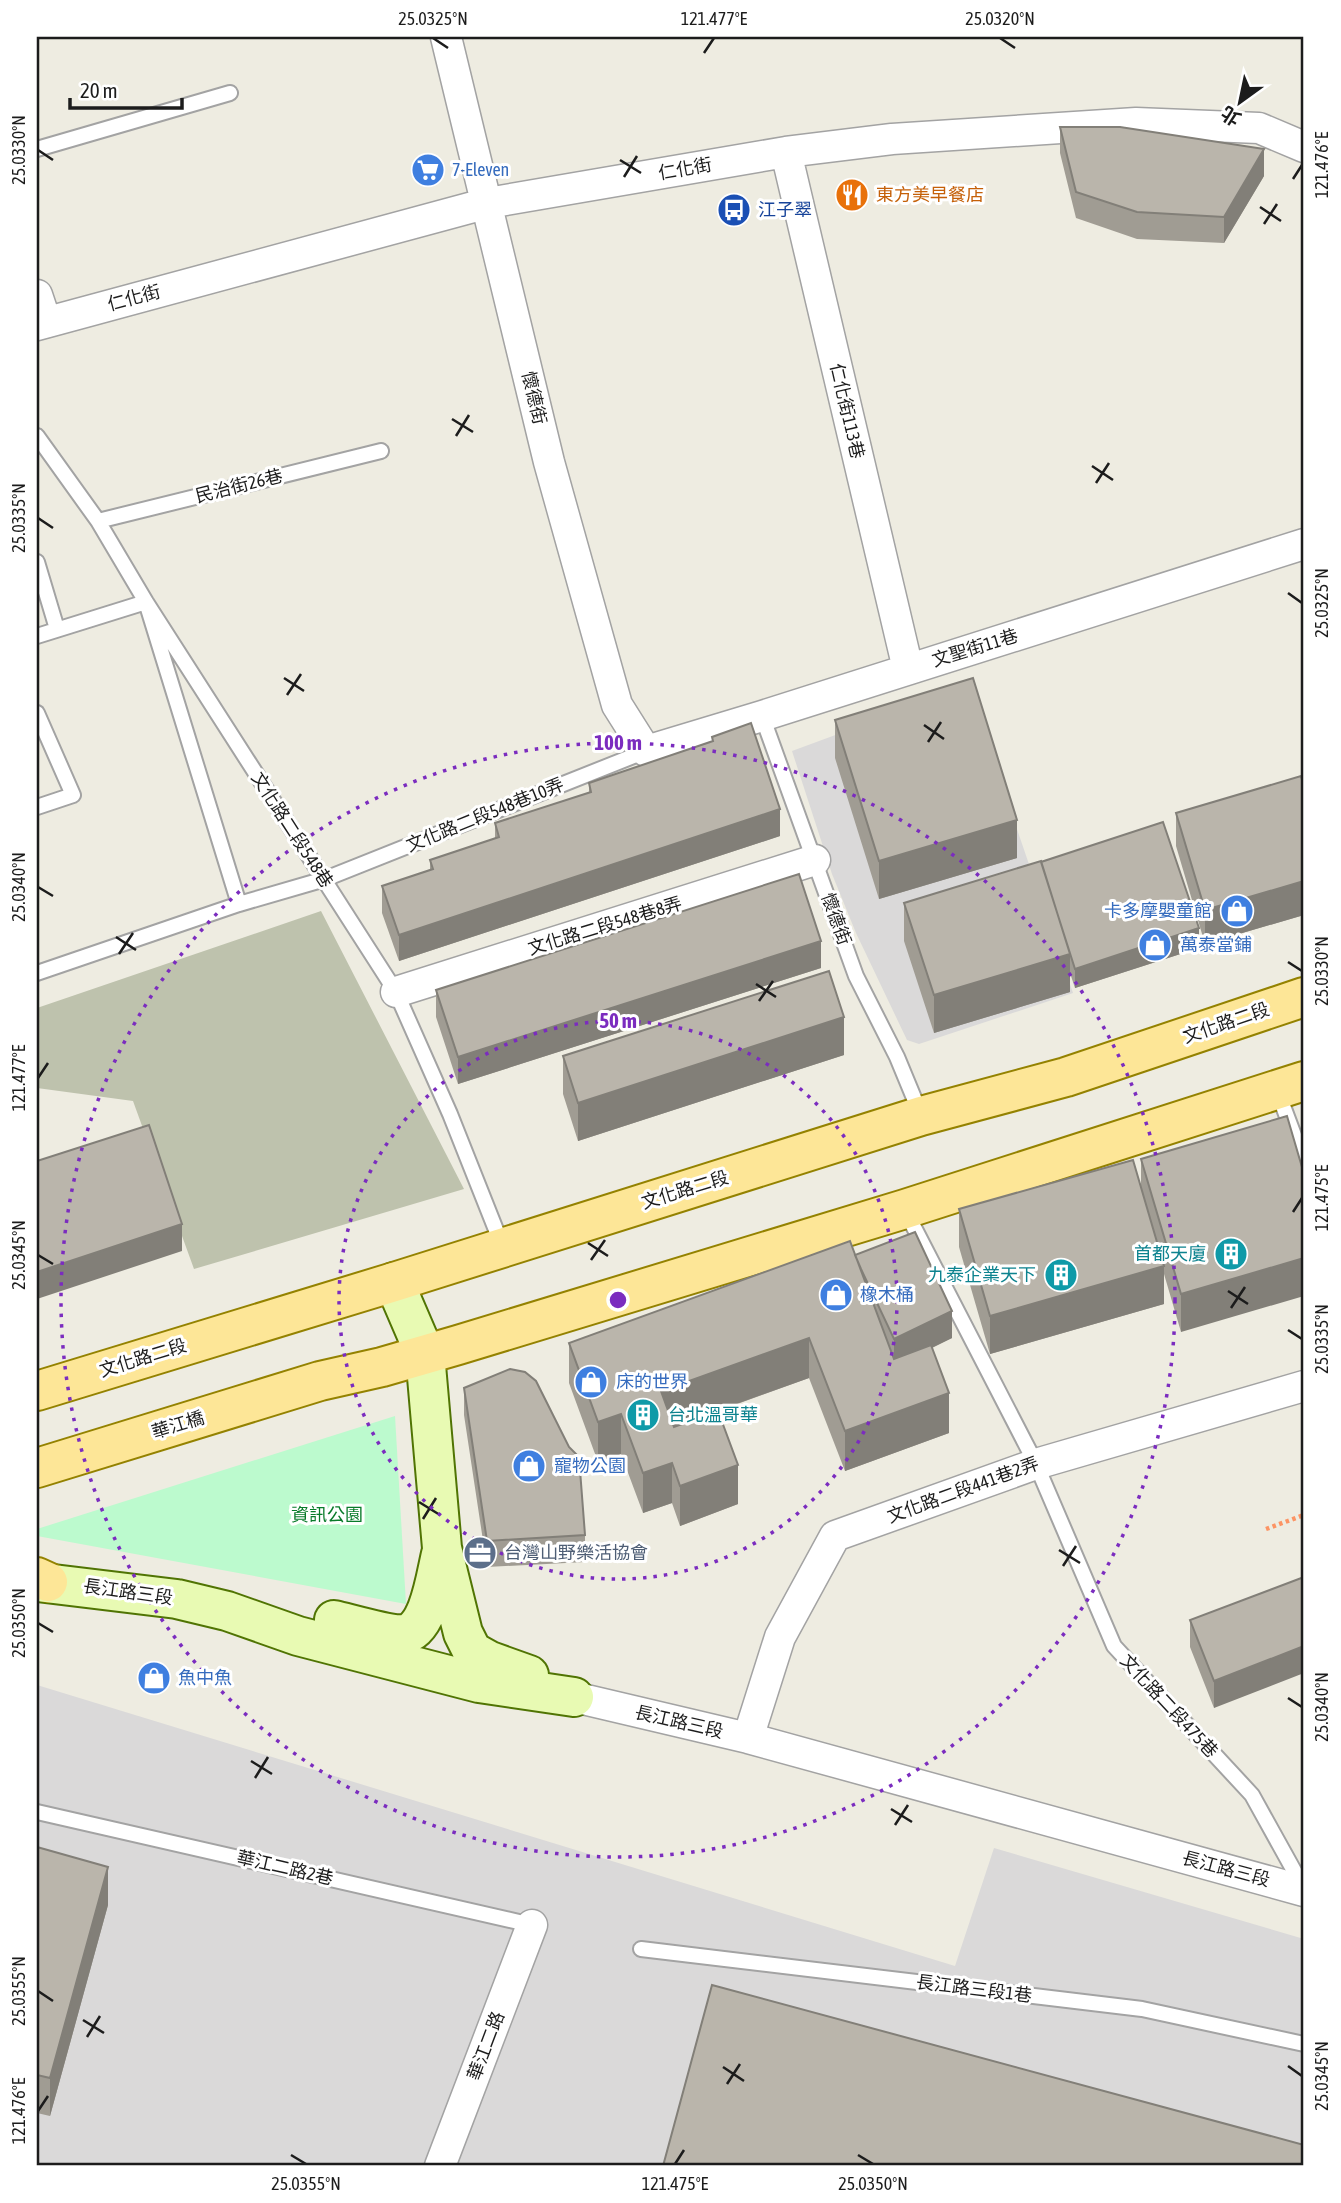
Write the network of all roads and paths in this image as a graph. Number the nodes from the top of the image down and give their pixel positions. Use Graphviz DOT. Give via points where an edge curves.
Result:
graph roads {
  1 [pos="446,37"];
  2 [pos="230,93"];
  3 [pos="1304,147"];
  4 [pos="37,149"];
  5 [pos="786,152"];
  6 [pos="488,202"];
  7 [pos="40,314"];
  8 [pos="37,436"];
  9 [pos="381,451"];
  10 [pos="98,521"];
  11 [pos="1304,544"];
  12 [pos="37,562"];
  13 [pos="146,602"];
  14 [pos="57,629"];
  15 [pos="37,636"];
  16 [pos="908,669"];
  17 [pos="37,713"];
  18 [pos="762,716"];
  19 [pos="646,751"];
  20 [pos="37,807"];
  21 [pos="814,860"];
  22 [pos="324,879"];
  23 [pos="239,904"];
  24 [pos="37,973"];
  25 [pos="396,992"];
  26 [pos="1304,997"];
  27 [pos="1290,1085"];
  28 [pos="922,1116"];
  29 [pos="1304,1162"];
  30 [pos="905,1209"];
  31 [pos="503,1247"];
  32 [pos="394,1282"];
  33 [pos="425,1354"];
  34 [pos="46,1385"];
  35 [pos="1304,1387"];
  36 [pos="1036,1464"];
  37 [pos="37,1468"];
  38 [pos="1304,1516"];
  39 [pos="1266,1529"];
  40 [pos="442,1548"];
  41 [pos="40,1580"];
  42 [pos="227,1611"];
  43 [pos="574,1697"];
  44 [pos="748,1738"];
  45 [pos="37,1812"];
  46 [pos="1304,1890"];
  47 [pos="532,1925"];
  48 [pos="641,1949"];
  49 [pos="1304,2044"];
  50 [pos="440,2166"];
  1 -- 6 [label="street, 懷德街"];
  2 -- 4 [label="lane"];
  3 -- 5 [label="street, 仁化街" via="1259,128 1136,123 892,139"];
  5 -- 6 [label="street, 仁化街"];
  5 -- 16 [label="street, 仁化街113巷"];
  6 -- 7 [label="street, 仁化街"];
  6 -- 19 [label="street, 懷德街" via="549,462 617,705"];
  8 -- 10 [label="lane, 文化路二段548巷"];
  9 -- 10 [label="lane, 民治街26巷"];
  10 -- 13 [label="lane, 文化路二段548巷"];
  11 -- 16 [label="street, 文聖街11巷"];
  12 -- 14 [label="lane"];
  13 -- 14 [label="lane"];
  13 -- 22 [label="lane, 文化路二段548巷"];
  13 -- 23 [label="lane"];
  14 -- 15 [label="lane"];
  16 -- 18 [label="street, 文聖街11巷"];
  17 -- 20 [label="lane" via="73,795"];
  18 -- 19 [label="street, 文聖街11巷"];
  18 -- 21 [label="lane, 懷德街"];
  19 -- 22 [label="lane, 文化路二段548巷10弄"];
  21 -- 25 [label="street, 文化路二段548巷8弄"];
  21 -- 28 [label="lane, 懷德街" via="856,976"];
  22 -- 23 [label="lane, 文化路二段548巷10弄"];
  22 -- 25 [label="lane, 文化路二段548巷"];
  23 -- 24 [label="lane, 文化路二段548巷10弄"];
  25 -- 31 [label="lane, 文化路二段548巷"];
  26 -- 28 [label="main road, 文化路二段" via="1066,1077"];
  27 -- 29 [label="lane"];
  27 -- 30 [label="main road"];
  28 -- 31 [label="main road, 文化路二段"];
  30 -- 33 [label="main road"];
  30 -- 36 [label="lane, 文化路二段475巷"];
  31 -- 32 [label="main road, 文化路二段"];
  32 -- 33 [label="street"];
  32 -- 34 [label="main road, 文化路二段"];
  33 -- 37 [label="main road, 華江橋" via="320,1381"];
  33 -- 40 [label="street"];
  35 -- 36 [label="street, 文化路二段441巷2弄"];
  36 -- 44 [label="street, 文化路二段441巷2弄" via="835,1536 780,1637"];
  36 -- 46 [label="lane, 文化路二段475巷" via="1114,1646 1252,1795"];
  38 -- 39 [label="path"];
  40 -- 42 [label="street" via="426,1614 415,1629 404,1634 303,1613"];
  40 -- 43 [label="street" via="463,1633 472,1651"];
  41 -- 42 [label="street, 長江路三段" via="177,1599"];
  42 -- 43 [label="street, 長江路三段" via="299,1636 480,1683"];
  43 -- 44 [label="street, 長江路三段"];
  44 -- 46 [label="street, 長江路三段"];
  45 -- 47 [label="lane, 華江二路2巷"];
  47 -- 50 [label="street, 華江二路"];
  48 -- 49 [label="lane, 長江路三段1巷" via="1142,2009"];
}
